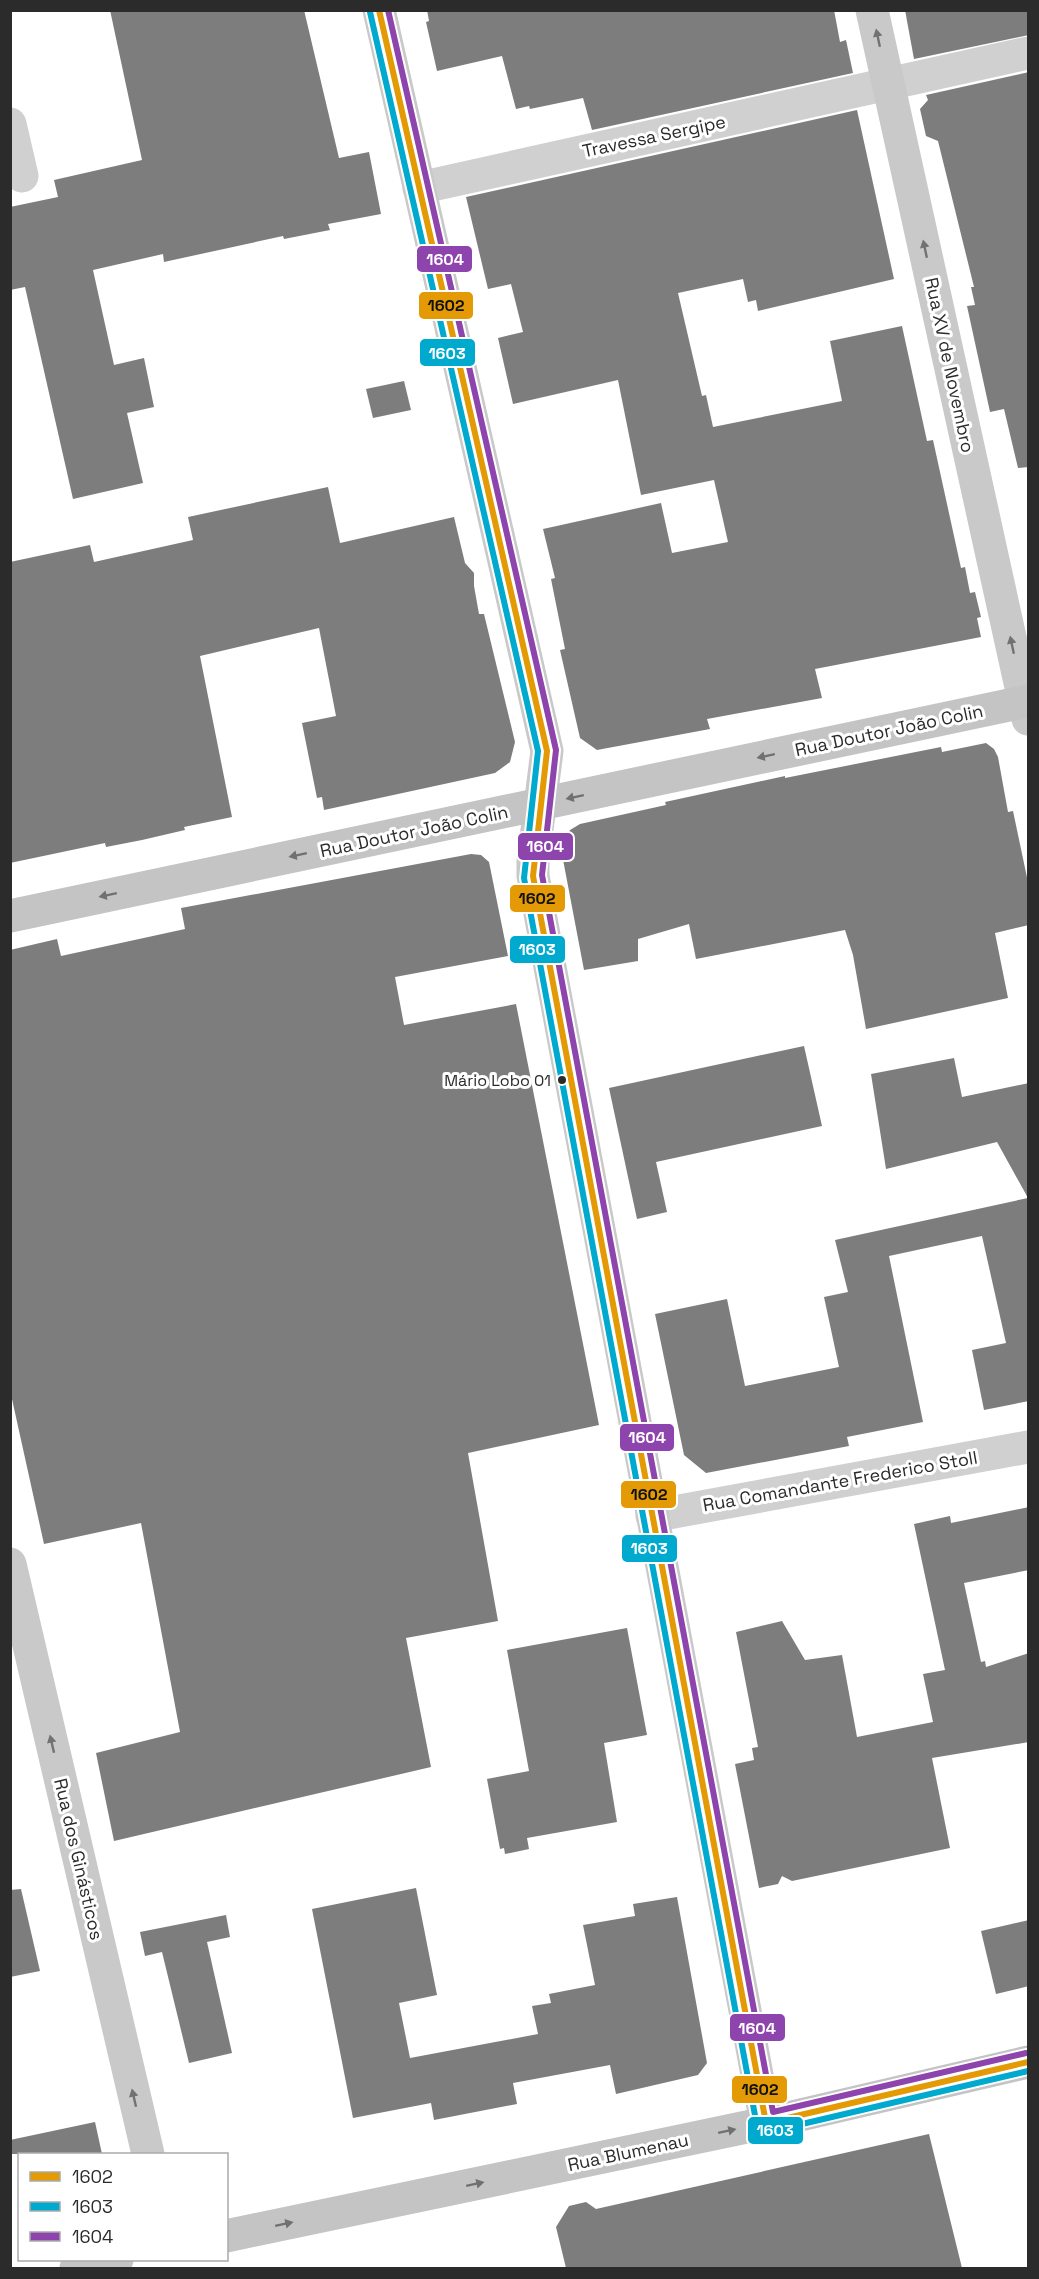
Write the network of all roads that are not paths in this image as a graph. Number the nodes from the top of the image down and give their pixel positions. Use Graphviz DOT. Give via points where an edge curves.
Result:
graph roads {
  1 [pos="379,10"];
  2 [pos="872,10"];
  3 [pos="1029,53"];
  4 [pos="888,84"];
  5 [pos="10,124"];
  6 [pos="22,176"];
  7 [pos="419,188"];
  8 [pos="1027,707"];
  9 [pos="540,804"];
  10 [pos="10,916"];
  11 [pos="1029,1447"];
  12 [pos="652,1516"];
  13 [pos="10,1564"];
  14 [pos="1029,2062"];
  15 [pos="766,2123"];
  16 [pos="148,2153"];
  17 [pos="228,2236"];
  18 [pos="108,2261"];
  19 [pos="76,2268"];
  1 -- 7 [label="main road"];
  4 -- 2 [label="main road, Rua XV de Novembro, one-way"];
  3 -- 4 [label="street, Travessa Sergipe"];
  4 -- 7 [label="street, Travessa Sergipe"];
  8 -- 4 [label="main road, Rua XV de Novembro, one-way"];
  5 -- 6 [label="street"];
  7 -- 9 [label="main road" via="547,751"];
  8 -- 9 [label="main road, Rua Doutor João Colin, one-way"];
  9 -- 10 [label="main road, Rua Doutor João Colin, one-way"];
  9 -- 12 [label="main road" via="533,876"];
  11 -- 12 [label="street, Rua Comandante Frederico Stoll"];
  12 -- 15 [label="main road"];
  16 -- 13 [label="main road, Rua dos Ginásticos, one-way"];
  14 -- 15 [label="main road, Rua Blumenau"];
  17 -- 15 [label="main road, Rua Blumenau, one-way"];
  18 -- 19 [label="main road"];
}
